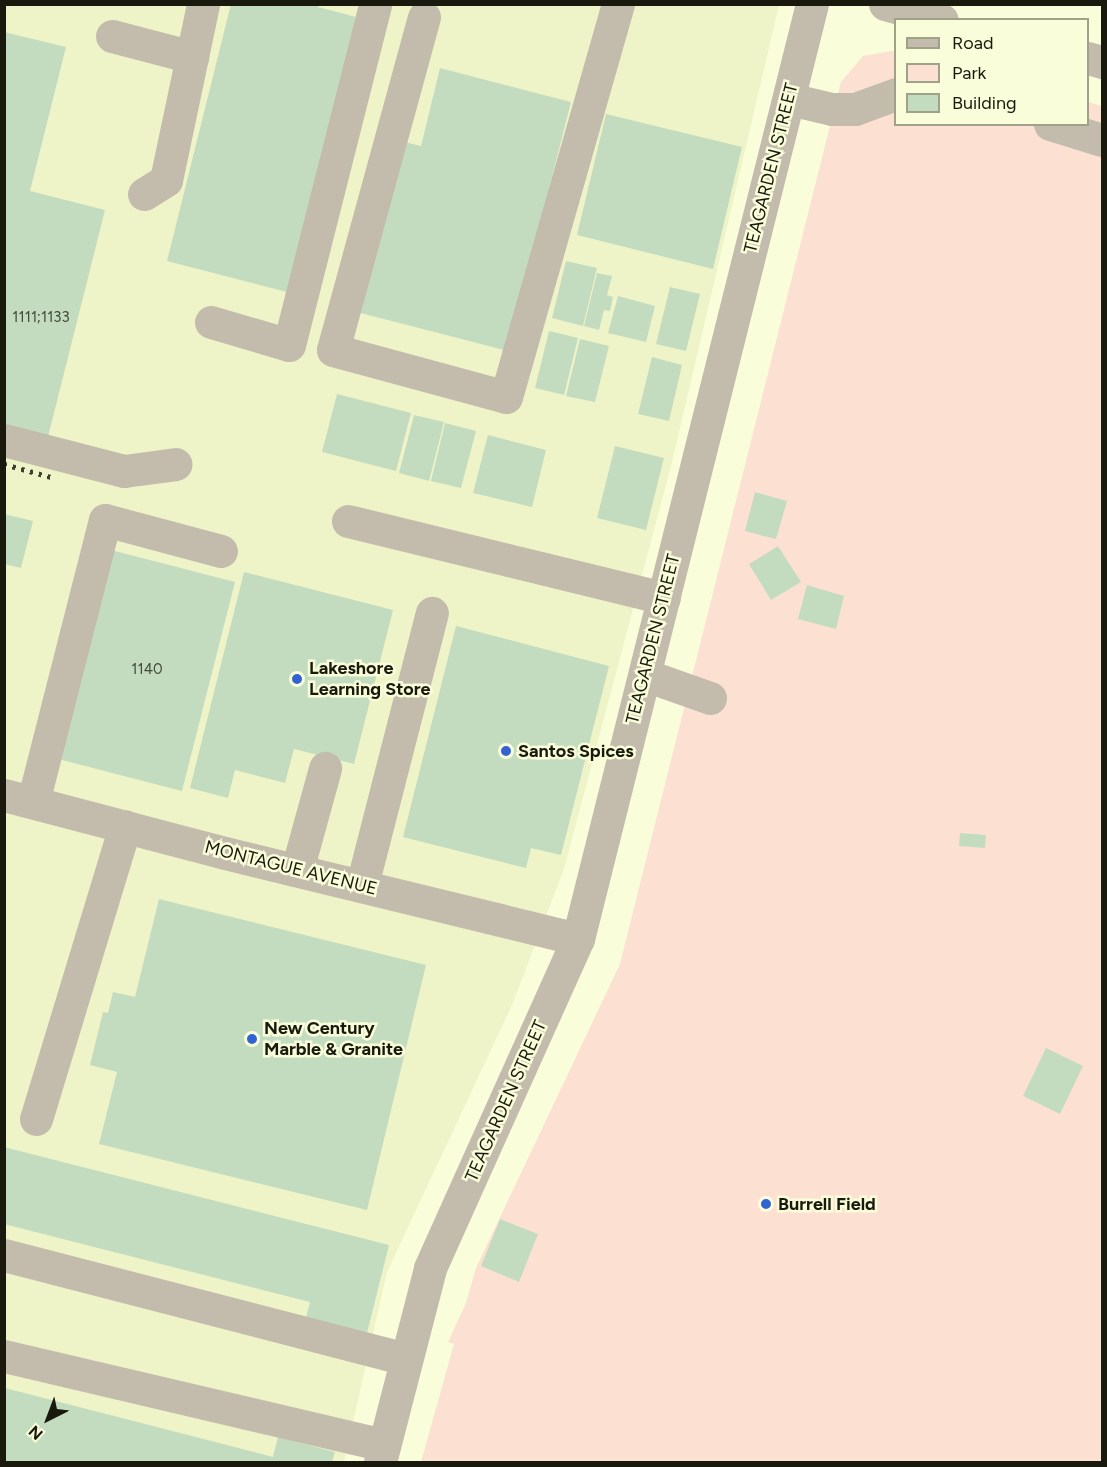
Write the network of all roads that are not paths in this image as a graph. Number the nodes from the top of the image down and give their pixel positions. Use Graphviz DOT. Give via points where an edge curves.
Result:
graph roads {
  1 [pos="203,4"];
  2 [pos="375,4"];
  3 [pos="618,4"];
  4 [pos="812,4"];
  5 [pos="885,4"];
  6 [pos="424,17"];
  7 [pos="935,18"];
  8 [pos="112,36"];
  9 [pos="192,57"];
  10 [pos="894,95"];
  11 [pos="789,99"];
  12 [pos="1056,126"];
  13 [pos="1102,140"];
  14 [pos="144,194"];
  15 [pos="211,322"];
  16 [pos="4,440"];
  17 [pos="176,464"];
  18 [pos="348,521"];
  19 [pos="221,552"];
  20 [pos="664,598"];
  21 [pos="432,613"];
  22 [pos="645,675"];
  23 [pos="710,698"];
  24 [pos="325,768"];
  25 [pos="19,799"];
  26 [pos="125,826"];
  27 [pos="297,870"];
  28 [pos="362,885"];
  29 [pos="578,939"];
  30 [pos="36,1119"];
  31 [pos="4,1255"];
  32 [pos="4,1356"];
  33 [pos="406,1359"];
  34 [pos="382,1454"];
  1 -- 9 [label="street"];
  2 -- 15 [label="street" via="289,345"];
  3 -- 6 [label="street" via="506,397 333,350"];
  4 -- 11 [label="street, TEAGARDEN STREET"];
  5 -- 7 [label="street"];
  8 -- 9 [label="street"];
  9 -- 14 [label="street" via="166,180"];
  10 -- 11 [label="street" via="855,109 832,109"];
  11 -- 20 [label="street, TEAGARDEN STREET"];
  12 -- 13 [label="street"];
  16 -- 17 [label="street" via="124,471"];
  18 -- 20 [label="street"];
  19 -- 25 [label="street" via="105,520"];
  20 -- 22 [label="street, TEAGARDEN STREET"];
  21 -- 28 [label="street"];
  22 -- 23 [label="street"];
  22 -- 29 [label="street, TEAGARDEN STREET"];
  24 -- 27 [label="street"];
  25 -- 26 [label="street, MONTAGUE AVENUE"];
  26 -- 27 [label="street, MONTAGUE AVENUE"];
  26 -- 30 [label="street"];
  27 -- 28 [label="street, MONTAGUE AVENUE"];
  28 -- 29 [label="street, MONTAGUE AVENUE"];
  29 -- 33 [label="street, TEAGARDEN STREET" via="430,1268"];
  31 -- 33 [label="street"];
  32 -- 34 [label="street"];
  33 -- 34 [label="street, TEAGARDEN STREET"];
}
